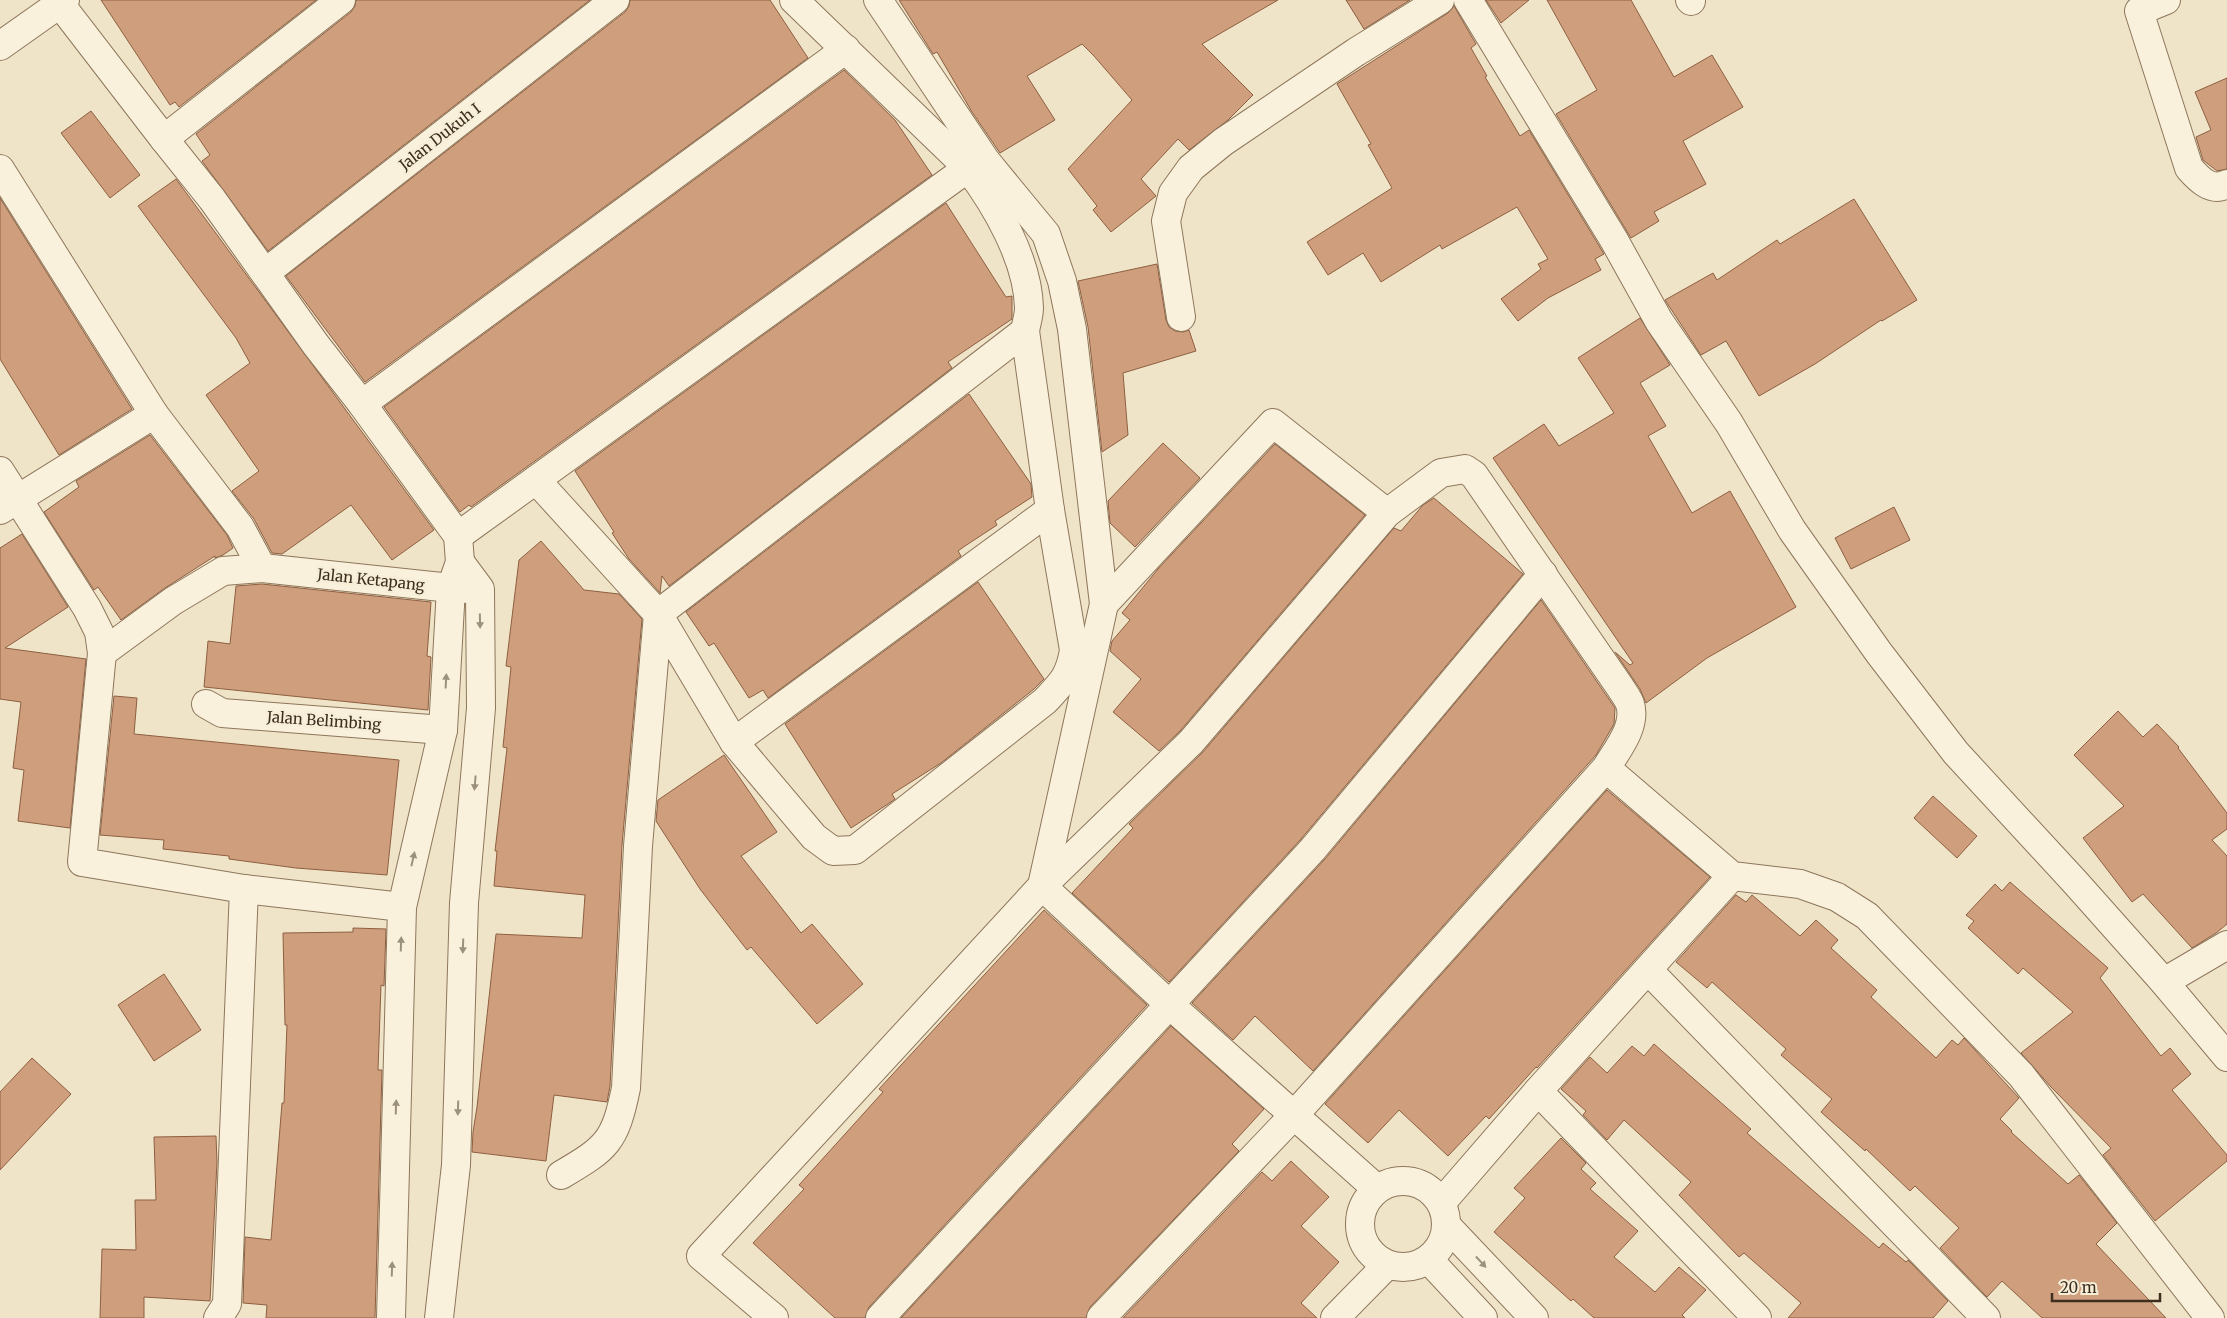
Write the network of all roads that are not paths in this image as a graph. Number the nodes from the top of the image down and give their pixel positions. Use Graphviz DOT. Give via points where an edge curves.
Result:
graph roads {
  1 [pos="341,0"];
  2 [pos="615,0"];
  3 [pos="794,0"];
  4 [pos="878,0"];
  5 [pos="1440,0"];
  6 [pos="1468,0"];
  7 [pos="2166,0"];
  8 [pos="61,1"];
  9 [pos="0,46"];
  10 [pos="846,49"];
  11 [pos="164,139"];
  12 [pos="968,168"];
  13 [pos="0,169"];
  14 [pos="2227,184"];
  15 [pos="265,274"];
  16 [pos="1181,317"];
  17 [pos="1025,331"];
  18 [pos="362,404"];
  19 [pos="154,414"];
  20 [pos="0,471"];
  21 [pos="536,480"];
  22 [pos="9,505"];
  23 [pos="1050,510"];
  24 [pos="1387,513"];
  25 [pos="459,549"];
  26 [pos="262,568"];
  27 [pos="1543,574"];
  28 [pos="451,588"];
  29 [pos="480,589"];
  30 [pos="1104,604"];
  31 [pos="658,614"];
  32 [pos="102,653"];
  33 [pos="206,704"];
  34 [pos="443,730"];
  35 [pos="734,742"];
  36 [pos="1606,768"];
  37 [pos="1732,876"];
  38 [pos="1042,886"];
  39 [pos="244,890"];
  40 [pos="402,907"];
  41 [pos="2227,945"];
  42 [pos="1648,970"];
  43 [pos="2164,982"];
  44 [pos="1170,1005"];
  45 [pos="2227,1057"];
  46 [pos="1538,1091"];
  47 [pos="1295,1114"];
  48 [pos="561,1175"];
  49 [pos="1377,1188"];
  50 [pos="1445,1214"];
  51 [pos="1429,1260"];
  52 [pos="1387,1265"];
  53 [pos="218,1318"];
  54 [pos="391,1318"];
  55 [pos="439,1318"];
  56 [pos="774,1318"];
  57 [pos="880,1318"];
  58 [pos="1101,1318"];
  59 [pos="1335,1318"];
  60 [pos="1483,1318"];
  61 [pos="1534,1318"];
  62 [pos="1757,1318"];
  63 [pos="1986,1318"];
  64 [pos="2210,1318"];
  1 -- 11 [label="street"];
  2 -- 15 [label="street, Jalan Dukuh I"];
  3 -- 10 [label="street"];
  4 -- 30 [label="street" via="986,162 1046,234 1062,281 1072,329"];
  5 -- 16 [label="street" via="1356,52 1223,142 1191,168 1173,193 1166,221"];
  6 -- 43 [label="street" via="1614,240 1659,321 1728,423 1792,530 1879,653 1956,753"];
  7 -- 14 [label="street" via="2139,11 2189,168 2200,181 2211,186"];
  8 -- 9 [label="street"];
  8 -- 11 [label="street"];
  10 -- 12 [label="street"];
  10 -- 18 [label="street"];
  11 -- 15 [label="street"];
  12 -- 17 [label="street" via="986,191 1009,234 1026,283 1029,309"];
  12 -- 21 [label="street"];
  13 -- 19 [label="street"];
  15 -- 18 [label="street"];
  17 -- 23 [label="street"];
  17 -- 31 [label="street"];
  18 -- 25 [label="street"];
  19 -- 22 [label="street"];
  19 -- 26 [label="street" via="240,528"];
  20 -- 22 [label="street"];
  21 -- 25 [label="street"];
  21 -- 31 [label="street"];
  22 -- 32 [label="street" via="87,608 99,632"];
  23 -- 35 [label="street"];
  23 -- 35 [label="street" via="1074,650 1072,667 1066,679 1045,701 855,850 833,851 814,837"];
  24 -- 27 [label="street" via="1441,473 1465,469 1474,475"];
  24 -- 30 [label="street" via="1273,422"];
  24 -- 38 [label="street" via="1191,742"];
  25 -- 28 [label="street"];
  25 -- 29 [label="street"];
  26 -- 28 [label="street, Jalan Ketapang"];
  26 -- 32 [label="street, Jalan Ketapang" via="222,571 173,601"];
  27 -- 36 [label="street" via="1630,703 1632,716 1628,731"];
  27 -- 44 [label="street" via="1313,849"];
  28 -- 29 [label="street, Jalan Ketapang"];
  34 -- 28 [label="street, one-way"];
  29 -- 55 [label="street, one-way" via="481,708 464,903 456,1165"];
  30 -- 38 [label="street"];
  31 -- 35 [label="street"];
  31 -- 48 [label="street" via="638,846 626,1088 620,1120 608,1141 592,1156"];
  32 -- 39 [label="street" via="82,862"];
  33 -- 34 [label="street, Jalan Belimbing" via="222,713"];
  40 -- 34 [label="street, one-way"];
  36 -- 37 [label="street"];
  36 -- 47 [label="street"];
  37 -- 42 [label="street"];
  37 -- 64 [label="street" via="1800,884 1837,897 1867,916 2021,1075"];
  38 -- 44 [label="street"];
  38 -- 56 [label="street" via="702,1256"];
  39 -- 40 [label="street"];
  39 -- 53 [label="street" via="227,1304"];
  54 -- 40 [label="street, one-way"];
  41 -- 43 [label="street"];
  42 -- 46 [label="street"];
  42 -- 63 [label="street"];
  43 -- 45 [label="street"];
  44 -- 47 [label="street"];
  44 -- 57 [label="street"];
  46 -- 50 [label="street"];
  46 -- 62 [label="street"];
  47 -- 49 [label="street"];
  47 -- 58 [label="street"];
  49 -- 50 [label="street" via="1400,1181 1424,1185"];
  49 -- 52 [label="street" via="1363,1207 1360,1230 1369,1251"];
  50 -- 51 [label="street" via="1441,1247"];
  50 -- 61 [label="street, one-way"];
  51 -- 52 [label="street" via="1409,1268"];
  51 -- 60 [label="street"];
  52 -- 59 [label="street"];
}
